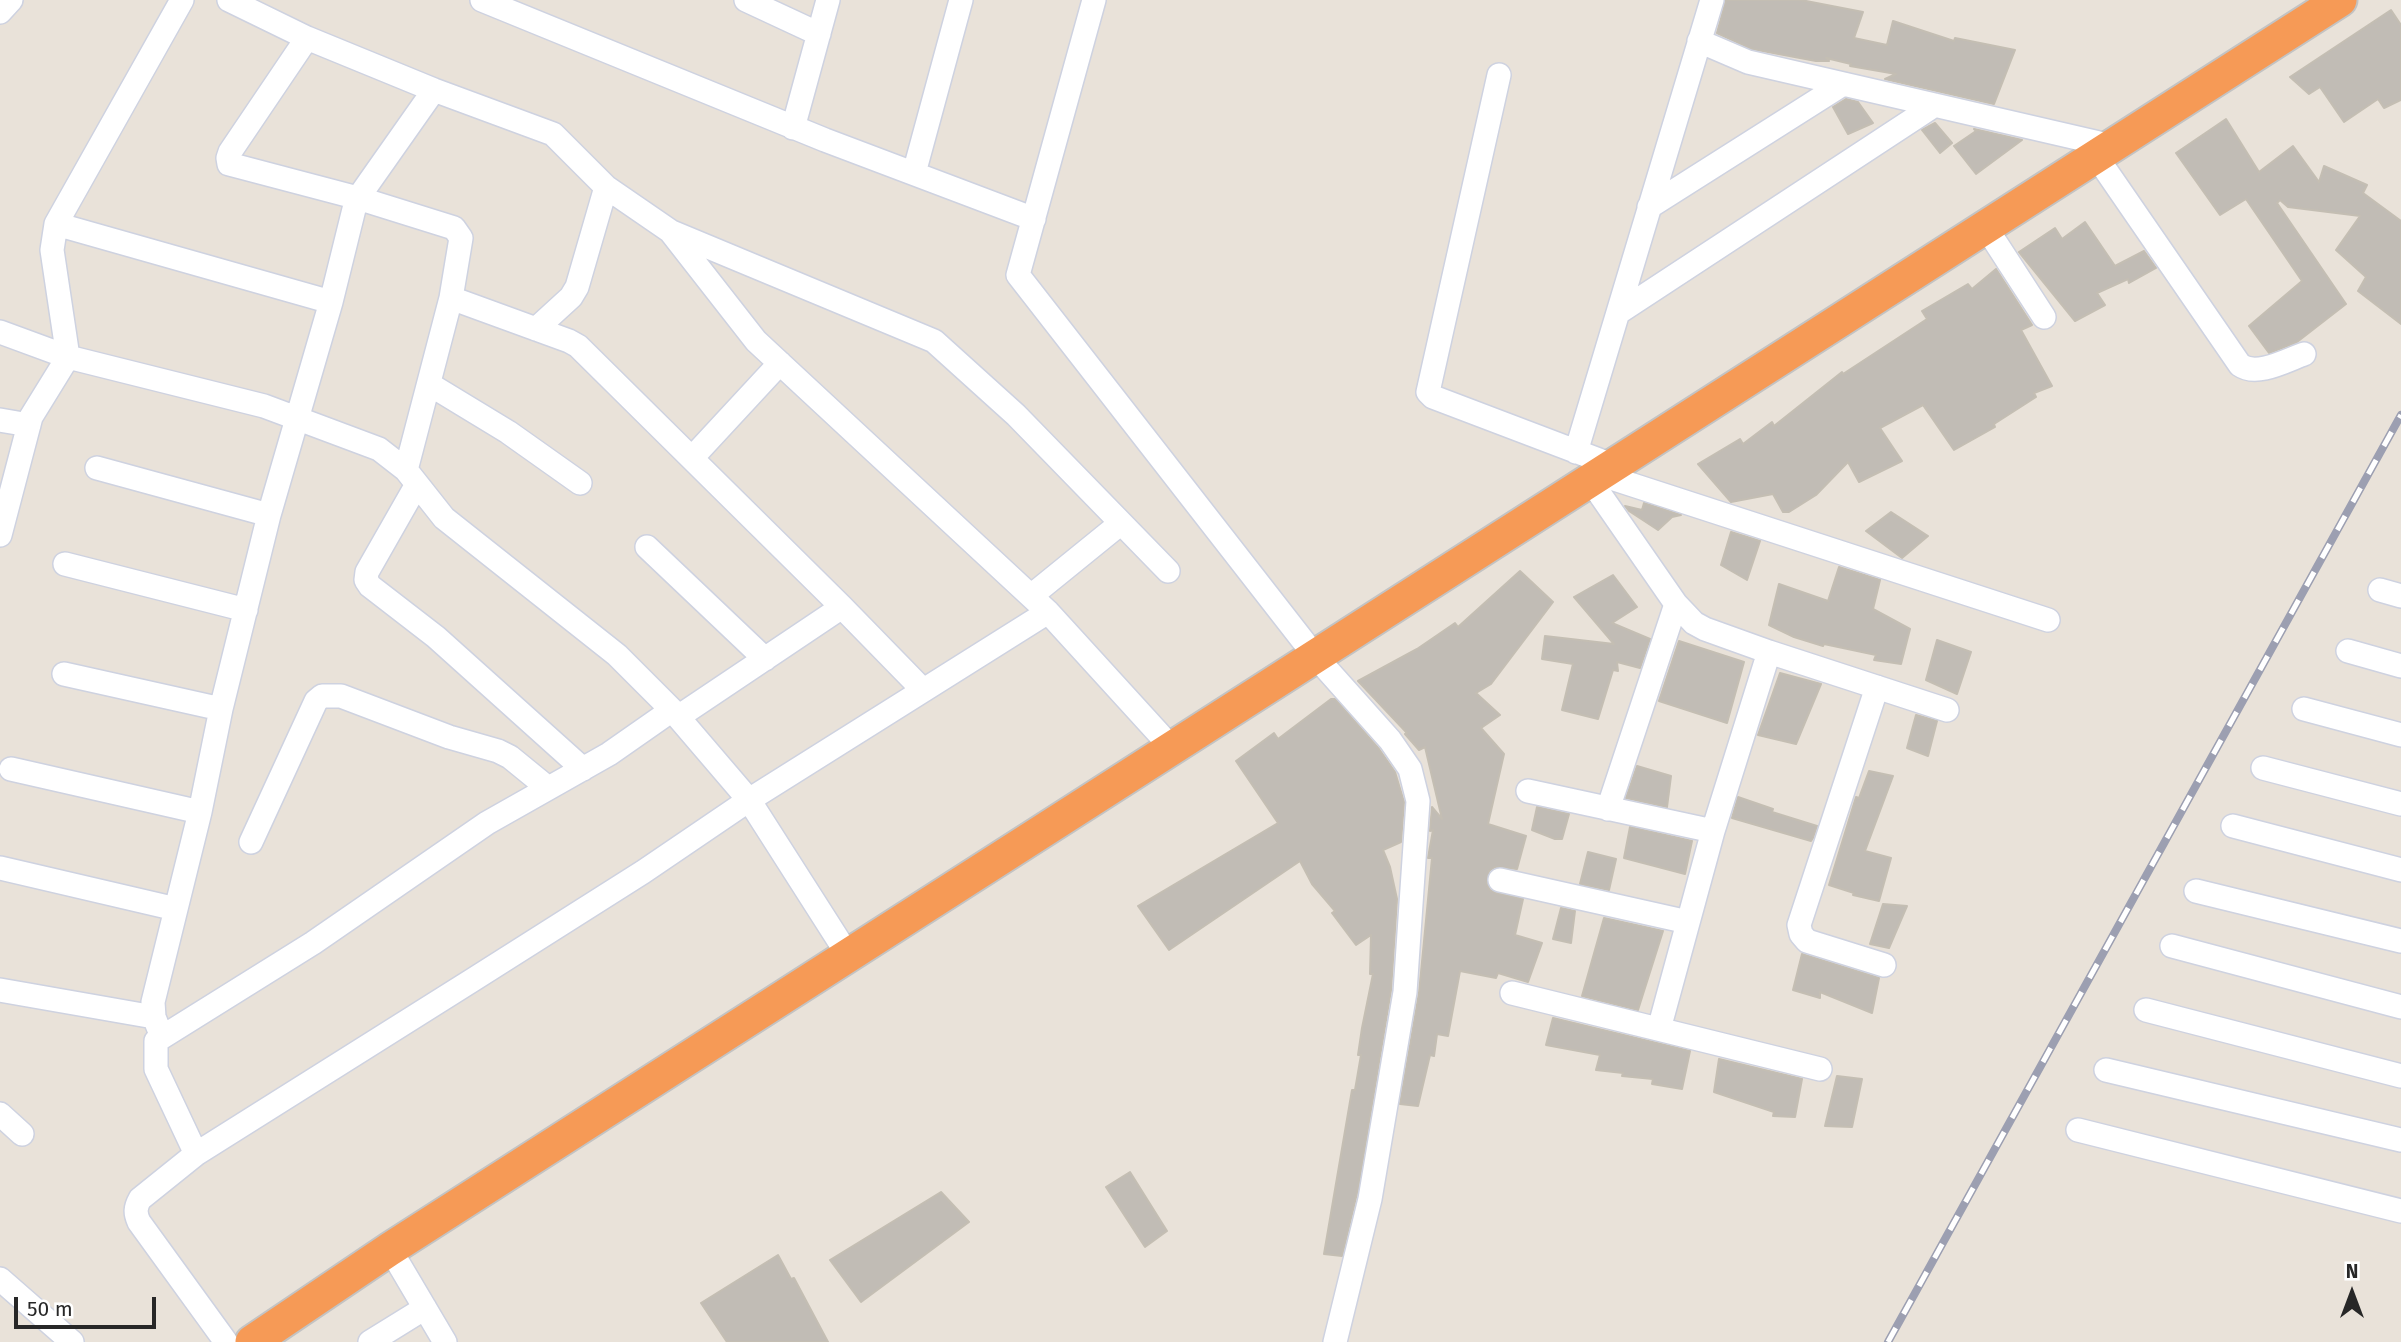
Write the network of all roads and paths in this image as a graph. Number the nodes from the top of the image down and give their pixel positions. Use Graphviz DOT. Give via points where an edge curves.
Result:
graph roads {
  1 [pos="11,0"];
  2 [pos="182,0"];
  3 [pos="229,0"];
  4 [pos="482,0"];
  5 [pos="746,0"];
  6 [pos="828,0"];
  7 [pos="961,0"];
  8 [pos="1094,0"];
  9 [pos="1712,0"];
  10 [pos="2335,1"];
  11 [pos="0,12"];
  12 [pos="819,34"];
  13 [pos="307,38"];
  14 [pos="1699,41"];
  15 [pos="1499,75"];
  16 [pos="1843,84"];
  17 [pos="434,90"];
  18 [pos="1935,105"];
  19 [pos="793,128"];
  20 [pos="2104,151"];
  21 [pos="914,173"];
  22 [pos="606,187"];
  23 [pos="358,198"];
  24 [pos="1649,207"];
  25 [pos="1034,219"];
  26 [pos="56,224"];
  27 [pos="1985,226"];
  28 [pos="670,231"];
  29 [pos="452,298"];
  30 [pos="331,302"];
  31 [pos="1618,313"];
  32 [pos="2043,317"];
  33 [pos="536,329"];
  34 [pos="0,332"];
  35 [pos="2304,354"];
  36 [pos="68,357"];
  37 [pos="780,363"];
  38 [pos="429,384"];
  39 [pos="297,417"];
  40 [pos="0,420"];
  41 [pos="29,425"];
  42 [pos="692,458"];
  43 [pos="97,468"];
  44 [pos="1594,468"];
  45 [pos="411,477"];
  46 [pos="580,483"];
  47 [pos="5,498"];
  48 [pos="269,515"];
  49 [pos="1121,523"];
  50 [pos="0,535"];
  51 [pos="647,547"];
  52 [pos="65,564"];
  53 [pos="1168,571"];
  54 [pos="1031,596"];
  55 [pos="1676,604"];
  56 [pos="842,607"];
  57 [pos="246,610"];
  58 [pos="1048,612"];
  59 [pos="2048,620"];
  60 [pos="1769,652"];
  61 [pos="2348,652"];
  62 [pos="1315,656"];
  63 [pos="765,659"];
  64 [pos="2401,666"];
  65 [pos="64,674"];
  66 [pos="1877,687"];
  67 [pos="923,690"];
  68 [pos="222,709"];
  69 [pos="2304,709"];
  70 [pos="1947,710"];
  71 [pos="675,713"];
  72 [pos="2401,734"];
  73 [pos="1172,748"];
  74 [pos="2263,768"];
  75 [pos="12,769"];
  76 [pos="583,769"];
  77 [pos="548,788"];
  78 [pos="1528,791"];
  79 [pos="749,800"];
  80 [pos="2401,804"];
  81 [pos="1608,809"];
  82 [pos="200,812"];
  83 [pos="2233,826"];
  84 [pos="1713,831"];
  85 [pos="251,842"];
  86 [pos="0,867"];
  87 [pos="2401,870"];
  88 [pos="1500,880"];
  89 [pos="2196,891"];
  90 [pos="176,909"];
  91 [pos="1688,922"];
  92 [pos="2401,941"];
  93 [pos="2172,946"];
  94 [pos="848,956"];
  95 [pos="1884,965"];
  96 [pos="0,990"];
  97 [pos="1512,993"];
  98 [pos="2401,1007"];
  99 [pos="2146,1010"];
  100 [pos="158,1027"];
  101 [pos="1659,1029"];
  102 [pos="1820,1069"];
  103 [pos="2106,1070"];
  104 [pos="2401,1076"];
  105 [pos="0,1114"];
  106 [pos="2078,1129"];
  107 [pos="22,1134"];
  108 [pos="2401,1140"];
  109 [pos="196,1154"];
  110 [pos="2401,1211"];
  111 [pos="390,1249"];
  112 [pos="0,1279"];
  113 [pos="425,1308"];
  114 [pos="72,1342"];
  115 [pos="226,1342"];
  116 [pos="252,1342"];
  117 [pos="370,1342"];
  118 [pos="445,1342"];
  119 [pos="1335,1342"];
  1 -- 11 [label="street"];
  2 -- 26 [label="street"];
  3 -- 13 [label="street"];
  4 -- 19 [label="street"];
  5 -- 12 [label="street"];
  6 -- 12 [label="street"];
  7 -- 21 [label="street"];
  8 -- 25 [label="street"];
  9 -- 14 [label="street"];
  10 -- 20 [label="highway"];
  12 -- 19 [label="street"];
  13 -- 17 [label="street"];
  13 -- 23 [label="street" via="230,152 229,164"];
  14 -- 16 [label="street" via="1737,59"];
  14 -- 24 [label="street"];
  15 -- 44 [label="street" via="1428,392"];
  16 -- 18 [label="street"];
  16 -- 24 [label="street"];
  17 -- 22 [label="street" via="553,134"];
  17 -- 23 [label="street"];
  18 -- 20 [label="street"];
  18 -- 31 [label="street"];
  19 -- 21 [label="street"];
  20 -- 27 [label="highway"];
  20 -- 35 [label="street" via="2240,365 2258,369"];
  21 -- 25 [label="street"];
  22 -- 28 [label="street"];
  22 -- 33 [label="street" via="577,287"];
  23 -- 29 [label="street" via="459,232"];
  23 -- 30 [label="street"];
  24 -- 31 [label="street"];
  25 -- 62 [label="street" via="1018,275"];
  26 -- 30 [label="street"];
  26 -- 36 [label="street" via="52,250"];
  27 -- 32 [label="street"];
  27 -- 44 [label="highway"];
  28 -- 37 [label="street" via="756,341"];
  28 -- 49 [label="street" via="934,341 1016,415"];
  29 -- 33 [label="street"];
  29 -- 38 [label="street"];
  30 -- 39 [label="street"];
  31 -- 44 [label="street"];
  33 -- 42 [label="street" via="578,346"];
  34 -- 36 [label="street"];
  36 -- 39 [label="street"];
  36 -- 41 [label="street"];
  37 -- 42 [label="street"];
  37 -- 54 [label="street"];
  38 -- 45 [label="street"];
  38 -- 46 [label="street"];
  39 -- 45 [label="street" via="379,449"];
  39 -- 48 [label="street"];
  40 -- 41 [label="street"];
  41 -- 47 [label="street"];
  42 -- 56 [label="street"];
  43 -- 48 [label="street"];
  44 -- 55 [label="street"];
  44 -- 59 [label="street"];
  44 -- 62 [label="highway"];
  45 -- 71 [label="street" via="444,519 617,655"];
  45 -- 76 [label="street" via="366,580"];
  47 -- 50 [label="street"];
  48 -- 57 [label="street"];
  49 -- 53 [label="street"];
  49 -- 54 [label="street"];
  51 -- 63 [label="street"];
  52 -- 57 [label="street"];
  54 -- 58 [label="street"];
  55 -- 60 [label="street" via="1693,623"];
  55 -- 81 [label="street"];
  56 -- 63 [label="street"];
  56 -- 67 [label="street"];
  57 -- 68 [label="street"];
  58 -- 67 [label="street"];
  58 -- 73 [label="street"];
  60 -- 66 [label="street"];
  60 -- 84 [label="street"];
  61 -- 64 [label="street"];
  62 -- 73 [label="highway"];
  62 -- 119 [label="street" via="1397,750 1410,769 1418,801 1405,992 1370,1199"];
  63 -- 71 [label="street"];
  65 -- 68 [label="street"];
  66 -- 70 [label="street"];
  66 -- 95 [label="street" via="1799,925 1807,941"];
  67 -- 79 [label="street"];
  68 -- 82 [label="street"];
  69 -- 72 [label="street"];
  71 -- 76 [label="street"];
  71 -- 79 [label="street"];
  73 -- 94 [label="highway"];
  74 -- 80 [label="street"];
  75 -- 82 [label="street"];
  76 -- 77 [label="street"];
  77 -- 85 [label="street" via="498,751 341,696 322,696"];
  77 -- 100 [label="street" via="487,823 313,943"];
  78 -- 81 [label="street"];
  79 -- 94 [label="street"];
  79 -- 109 [label="street"];
  81 -- 84 [label="street"];
  82 -- 90 [label="street"];
  83 -- 87 [label="street"];
  84 -- 91 [label="street"];
  86 -- 90 [label="street"];
  88 -- 91 [label="street"];
  89 -- 92 [label="street"];
  90 -- 100 [label="street" via="153,1002"];
  91 -- 101 [label="street"];
  93 -- 98 [label="street"];
  94 -- 111 [label="highway"];
  96 -- 100 [label="street"];
  97 -- 101 [label="street"];
  99 -- 104 [label="street"];
  100 -- 109 [label="street" via="156,1069"];
  101 -- 102 [label="street"];
  103 -- 108 [label="street"];
  105 -- 107 [label="street"];
  106 -- 110 [label="street"];
  109 -- 115 [label="street" via="140,1199 136,1214"];
  111 -- 113 [label="street"];
  111 -- 116 [label="highway"];
  112 -- 114 [label="street"];
  113 -- 117 [label="street"];
  113 -- 118 [label="street"];
}
